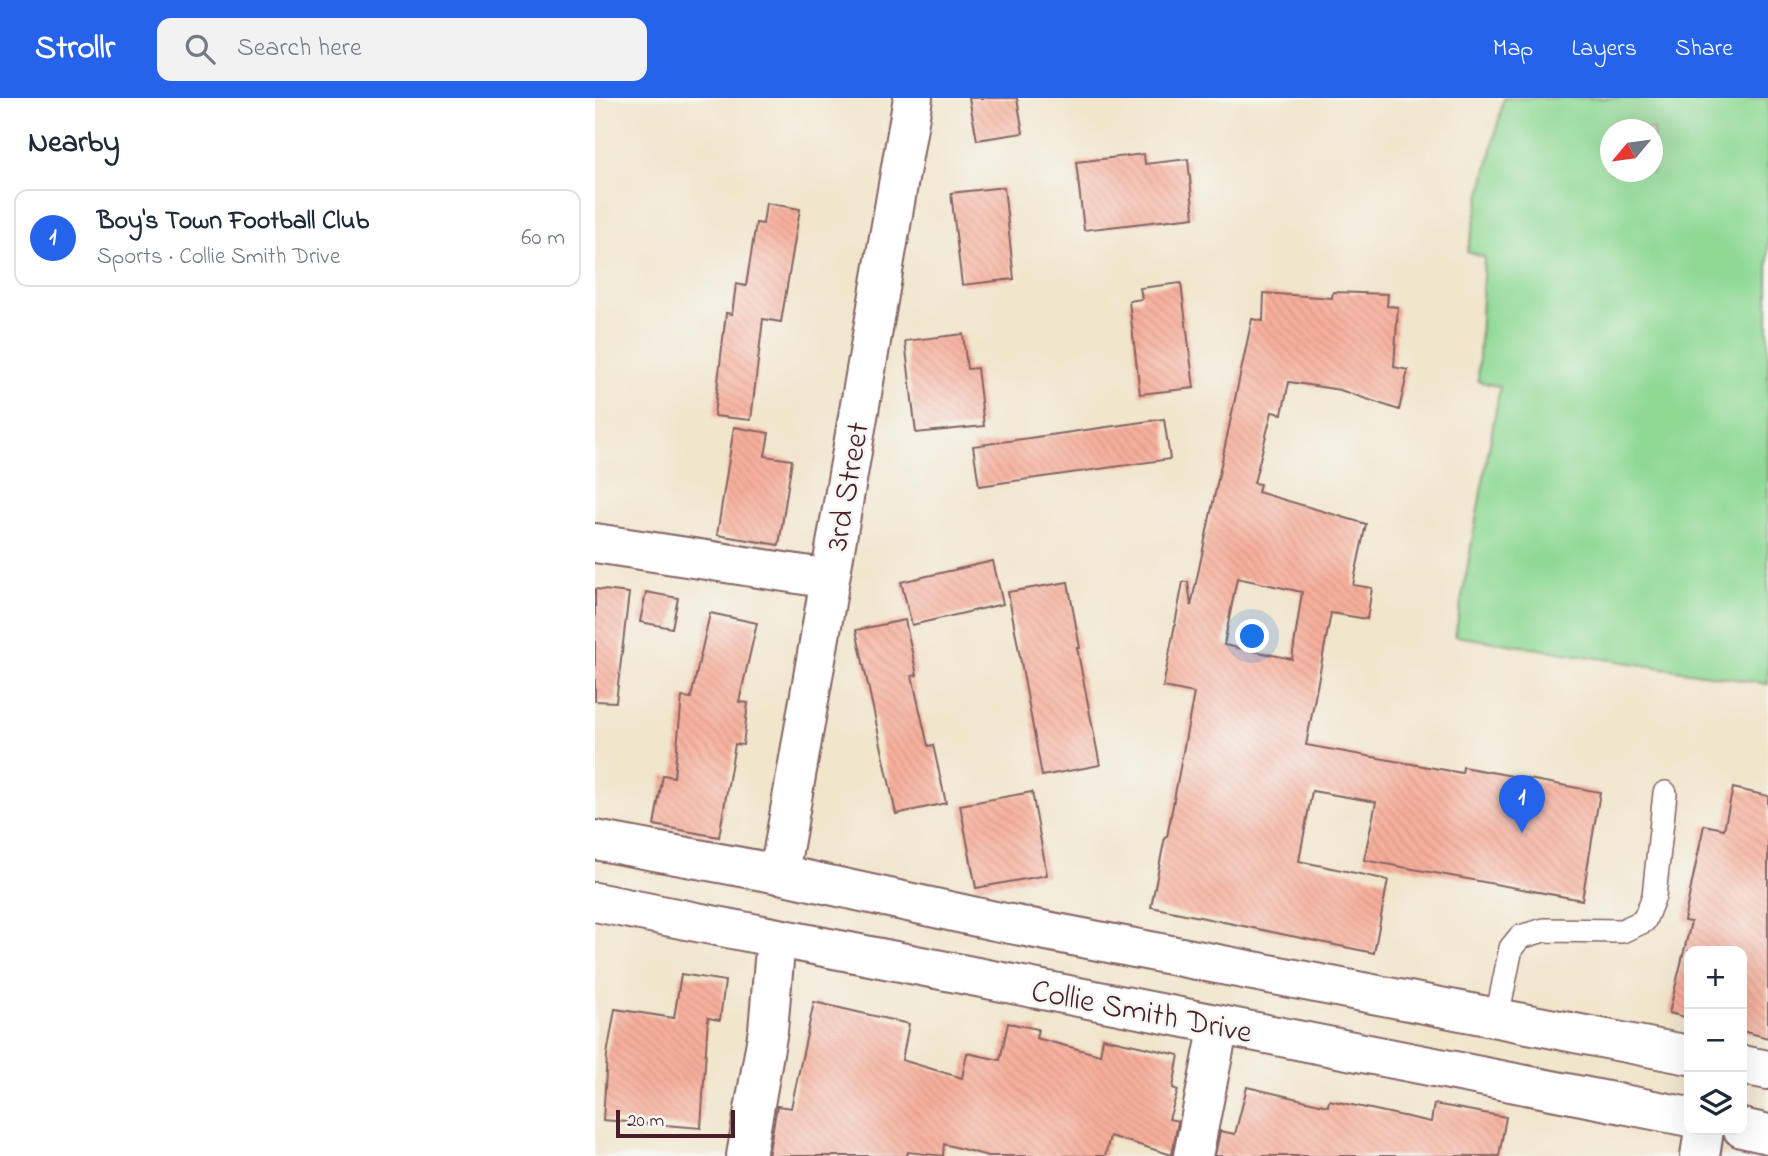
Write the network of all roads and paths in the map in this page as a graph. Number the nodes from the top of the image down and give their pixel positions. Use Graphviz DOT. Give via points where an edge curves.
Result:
graph roads {
  1 [pos="913,98"];
  2 [pos="595,543"];
  3 [pos="830,579"];
  4 [pos="1665,793"];
  5 [pos="595,841"];
  6 [pos="779,874"];
  7 [pos="595,902"];
  8 [pos="776,937"];
  9 [pos="1497,1017"];
  10 [pos="1219,1025"];
  11 [pos="1684,1054"];
  12 [pos="1747,1066"];
  13 [pos="1768,1070"];
  14 [pos="1684,1117"];
  15 [pos="1747,1129"];
  16 [pos="1768,1133"];
  17 [pos="1703,1135"];
  18 [pos="746,1156"];
  19 [pos="1193,1156"];
  20 [pos="1700,1156"];
  1 -- 3 [label="street, 3rd Street"];
  2 -- 3 [label="street"];
  3 -- 6 [label="street, 3rd Street"];
  4 -- 9 [label="lane" via="1654,896 1644,921 1622,931 1544,930 1520,937 1511,948"];
  5 -- 6 [label="street, Collie Smith Drive"];
  6 -- 9 [label="street, Collie Smith Drive" via="995,921"];
  7 -- 8 [label="street, Collie Smith Drive"];
  8 -- 10 [label="street, Collie Smith Drive"];
  8 -- 18 [label="street" via="768,1030"];
  9 -- 11 [label="street, Collie Smith Drive"];
  10 -- 14 [label="street, Collie Smith Drive"];
  10 -- 19 [label="street"];
  12 -- 13 [label="street"];
  15 -- 16 [label="street"];
  17 -- 20 [label="street"];
}
